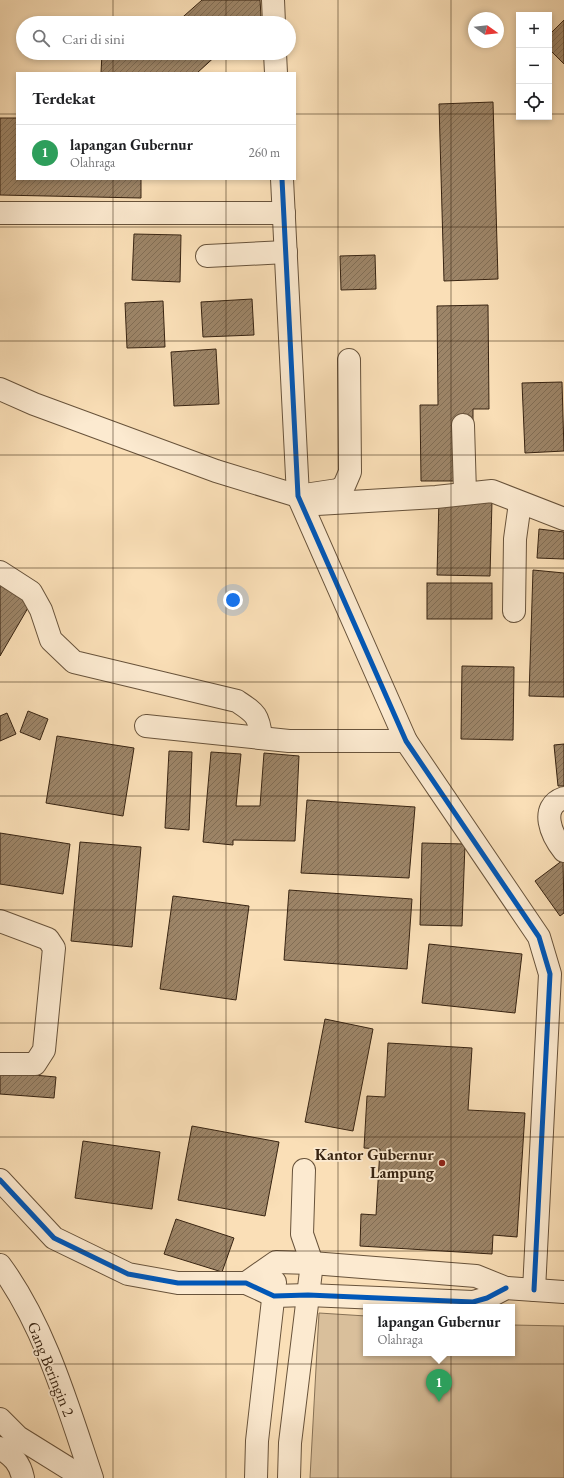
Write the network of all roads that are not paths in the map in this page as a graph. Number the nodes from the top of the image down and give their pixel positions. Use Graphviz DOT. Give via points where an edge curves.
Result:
graph roads {
  1 [pos="273,0"];
  2 [pos="274,16"];
  3 [pos="275,60"];
  4 [pos="276,72"];
  5 [pos="282,180"];
  6 [pos="0,212"];
  7 [pos="284,213"];
  8 [pos="286,252"];
  9 [pos="207,256"];
  10 [pos="349,360"];
  11 [pos="0,389"];
  12 [pos="462,425"];
  13 [pos="465,493"];
  14 [pos="300,501"];
  15 [pos="520,503"];
  16 [pos="564,519"];
  17 [pos="0,572"];
  18 [pos="514,611"];
  19 [pos="146,726"];
  20 [pos="261,738"];
  21 [pos="406,741"];
  22 [pos="564,798"];
  23 [pos="564,850"];
  24 [pos="0,921"];
  25 [pos="0,1064"];
  26 [pos="304,1170"];
  27 [pos="0,1180"];
  28 [pos="302,1234"];
  29 [pos="276,1262"];
  30 [pos="312,1263"];
  31 [pos="0,1265"];
  32 [pos="246,1283"];
  33 [pos="506,1288"];
  34 [pos="534,1290"];
  35 [pos="564,1292"];
  36 [pos="308,1295"];
  37 [pos="274,1296"];
  38 [pos="0,1419"];
  39 [pos="0,1448"];
  40 [pos="22,1478"];
  41 [pos="84,1478"];
  42 [pos="92,1478"];
  43 [pos="256,1478"];
  44 [pos="289,1478"];
  1 -- 2 [label="street"];
  3 -- 4 [label="street"];
  5 -- 7 [label="street"];
  6 -- 7 [label="street"];
  7 -- 8 [label="street"];
  8 -- 9 [label="street"];
  8 -- 14 [label="street"];
  10 -- 14 [label="street" via="348,480 338,490"];
  11 -- 14 [label="street" via="216,472"];
  12 -- 13 [label="street"];
  13 -- 14 [label="street" via="436,497"];
  13 -- 15 [label="street" via="492,491"];
  14 -- 21 [label="street"];
  15 -- 16 [label="street"];
  15 -- 18 [label="street" via="515,539"];
  17 -- 20 [label="street" via="31,592 41,610 51,640 74,662 237,701 256,714"];
  19 -- 20 [label="street"];
  20 -- 21 [label="street" via="289,741"];
  21 -- 34 [label="street" via="539,937 550,974"];
  22 -- 23 [label="street" via="557,800 548,822 556,841"];
  24 -- 25 [label="street" via="48,939 54,948 44,1050 35,1064"];
  26 -- 28 [label="street"];
  27 -- 32 [label="street" via="54,1238 128,1274 178,1283"];
  28 -- 29 [label="street"];
  28 -- 30 [label="street"];
  29 -- 30 [label="street"];
  29 -- 32 [label="street"];
  29 -- 37 [label="street"];
  30 -- 33 [label="street" via="476,1276"];
  30 -- 36 [label="street"];
  31 -- 42 [label="street, Gang Beringin 2" via="40,1334 64,1394"];
  32 -- 37 [label="street"];
  33 -- 34 [label="street"];
  33 -- 36 [label="street" via="473,1302"];
  34 -- 35 [label="street"];
  36 -- 37 [label="street"];
  36 -- 44 [label="street" via="290,1443"];
  37 -- 43 [label="street" via="257,1441"];
  38 -- 41 [label="street" via="18,1437"];
  39 -- 40 [label="street" via="21,1467"];
}
